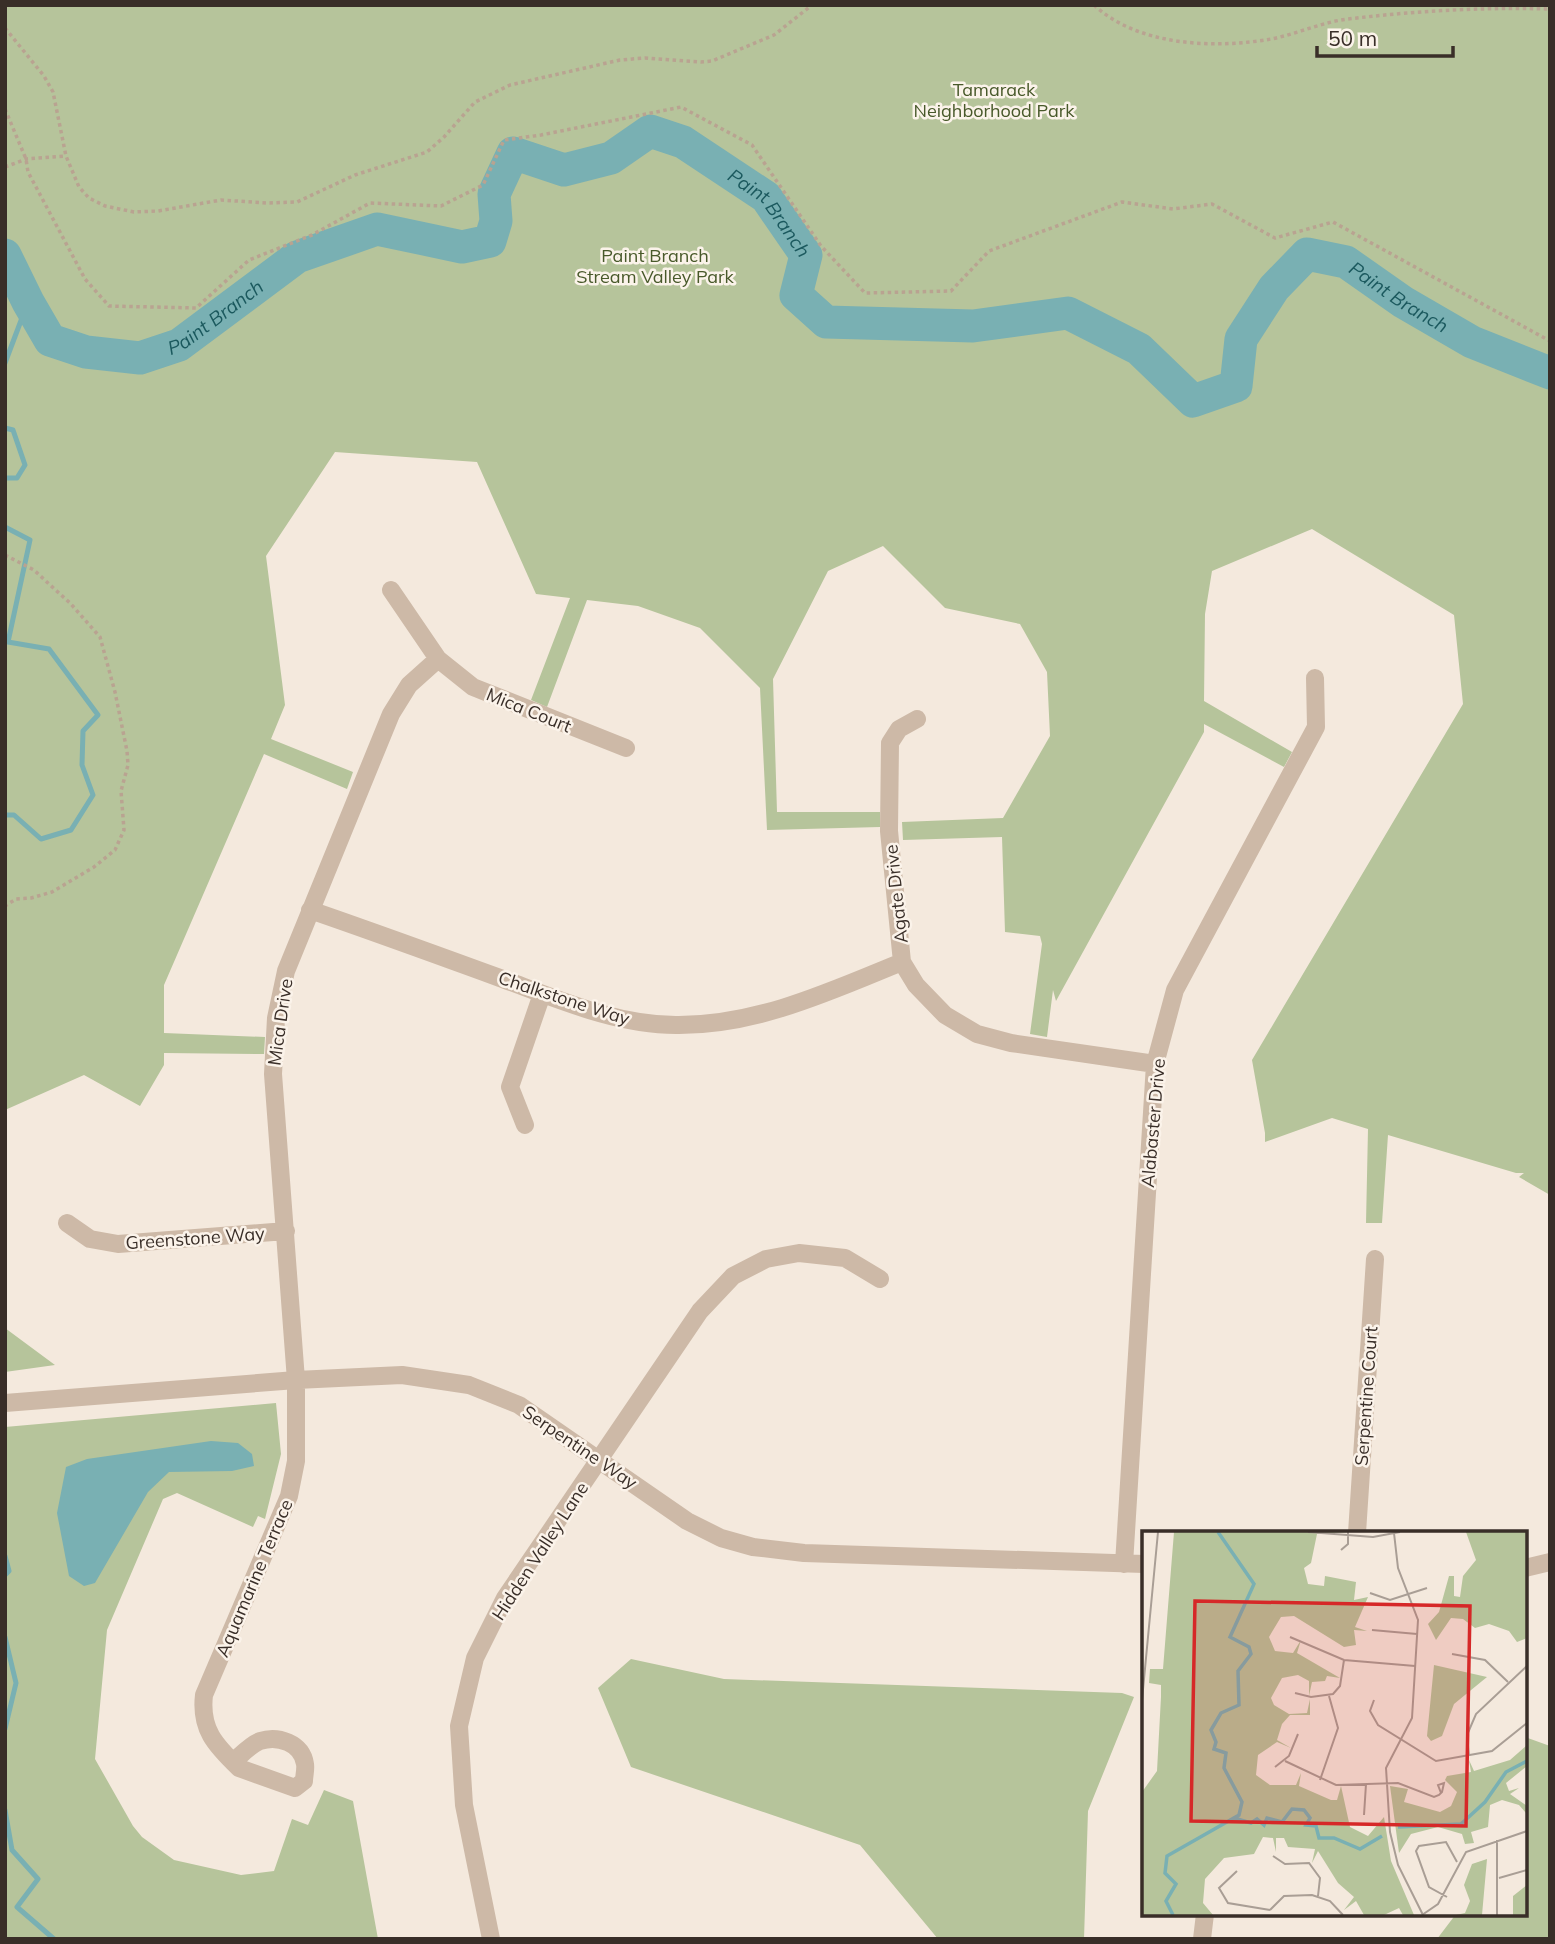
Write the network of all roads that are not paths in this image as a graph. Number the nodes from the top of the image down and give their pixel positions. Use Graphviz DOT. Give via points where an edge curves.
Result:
graph roads {
  1 [pos="391,590"];
  2 [pos="438,659"];
  3 [pos="1315,678"];
  4 [pos="916,719"];
  5 [pos="626,748"];
  6 [pos="310,909"];
  7 [pos="902,962"];
  8 [pos="542,993"];
  9 [pos="1155,1064"];
  10 [pos="525,1125"];
  11 [pos="67,1223"];
  12 [pos="286,1231"];
  13 [pos="1375,1259"];
  14 [pos="880,1279"];
  15 [pos="296,1380"];
  16 [pos="5,1403"];
  17 [pos="600,1460"];
  18 [pos="1357,1531"];
  19 [pos="1550,1562"];
  20 [pos="1124,1564"];
  21 [pos="1142,1564"];
  22 [pos="1527,1568"];
  23 [pos="233,1762"];
  24 [pos="1205,1916"];
  25 [pos="491,1939"];
  26 [pos="1202,1939"];
  1 -- 2 [label="street, Mica Court"];
  2 -- 5 [label="street, Mica Court" via="491,696"];
  2 -- 6 [label="street, Mica Drive" via="409,685 391,714"];
  3 -- 9 [label="street, Alabaster Drive" via="1316,727 1175,990"];
  4 -- 7 [label="street, Agate Drive" via="899,729 890,743 890,831"];
  6 -- 8 [label="street, Chalkstone Way"];
  6 -- 12 [label="street, Mica Drive" via="286,971 276,1018 273,1074"];
  7 -- 8 [label="street, Chalkstone Way" via="795,1005 728,1021 679,1025 629,1021"];
  7 -- 9 [label="street, Agate Drive" via="916,985 945,1015 977,1034"];
  8 -- 10 [label="street" via="510,1087"];
  9 -- 20 [label="street, Alabaster Drive"];
  11 -- 12 [label="street, Greenstone Way" via="90,1239 118,1244"];
  12 -- 15 [label="street, Mica Drive"];
  13 -- 18 [label="street, Serpentine Court"];
  14 -- 17 [label="street, Hidden Valley Lane" via="845,1258 799,1253 766,1259 733,1276 700,1311"];
  15 -- 16 [label="street, Serpentine Way"];
  15 -- 17 [label="street, Serpentine Way" via="402,1375 469,1385 519,1405"];
  15 -- 23 [label="street, Aquamarine Terrace" via="296,1461 289,1496 204,1695 202,1714 217,1747"];
  17 -- 20 [label="street, Serpentine Way" via="687,1521 753,1547 804,1553"];
  17 -- 25 [label="street, Hidden Valley Lane" via="505,1598 475,1658 466,1693 459,1726 464,1805"];
  19 -- 22 [label="street"];
  20 -- 21 [label="street, Serpentine Way"];
  24 -- 26 [label="street"];
}
